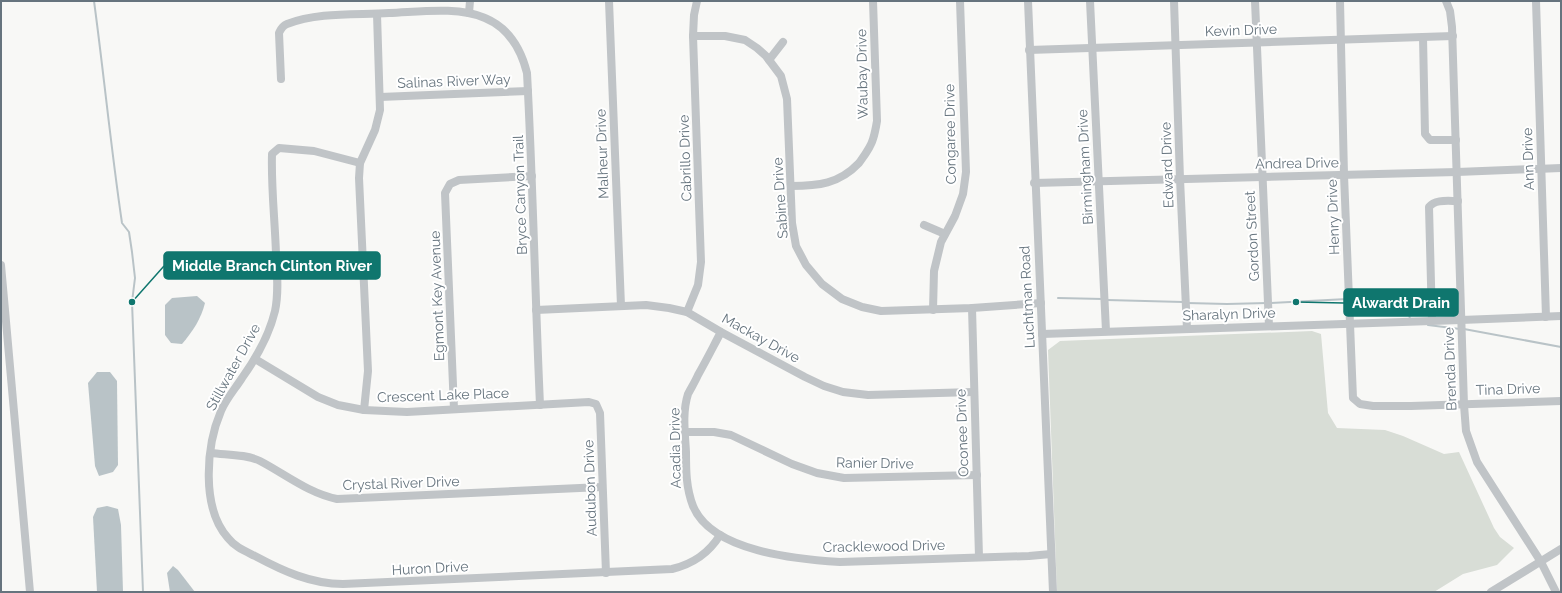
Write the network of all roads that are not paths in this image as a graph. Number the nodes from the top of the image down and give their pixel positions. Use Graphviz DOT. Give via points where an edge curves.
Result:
graph roads {
  1 [pos="470,1"];
  2 [pos="609,1"];
  3 [pos="697,1"];
  4 [pos="873,1"];
  5 [pos="960,1"];
  6 [pos="1028,1"];
  7 [pos="1090,1"];
  8 [pos="1174,1"];
  9 [pos="1255,1"];
  10 [pos="1340,1"];
  11 [pos="1446,1"];
  12 [pos="1536,1"];
  13 [pos="469,13"];
  14 [pos="376,14"];
  15 [pos="693,36"];
  16 [pos="1452,36"];
  17 [pos="1423,37"];
  18 [pos="1341,40"];
  19 [pos="783,42"];
  20 [pos="1257,42"];
  21 [pos="1176,45"];
  22 [pos="1092,48"];
  23 [pos="1029,50"];
  24 [pos="769,60"];
  25 [pos="280,78"];
  26 [pos="528,91"];
  27 [pos="380,97"];
  28 [pos="1456,140"];
  29 [pos="360,164"];
  30 [pos="1542,168"];
  31 [pos="1561,168"];
  32 [pos="1457,172"];
  33 [pos="1344,174"];
  34 [pos="532,176"];
  35 [pos="1262,176"];
  36 [pos="1180,179"];
  37 [pos="1098,181"];
  38 [pos="1034,183"];
  39 [pos="791,186"];
  40 [pos="1458,201"];
  41 [pos="924,225"];
  42 [pos="945,234"];
  43 [pos="1,265"];
  44 [pos="1041,304"];
  45 [pos="621,306"];
  46 [pos="972,308"];
  47 [pos="536,310"];
  48 [pos="933,310"];
  49 [pos="687,312"];
  50 [pos="1561,316"];
  51 [pos="1546,317"];
  52 [pos="1461,320"];
  53 [pos="1432,321"];
  54 [pos="1351,323"];
  55 [pos="1269,326"];
  56 [pos="1187,329"];
  57 [pos="1106,331"];
  58 [pos="721,332"];
  59 [pos="1042,334"];
  60 [pos="255,359"];
  61 [pos="974,392"];
  62 [pos="1561,401"];
  63 [pos="596,404"];
  64 [pos="1360,404"];
  65 [pos="1464,404"];
  66 [pos="540,405"];
  67 [pos="454,409"];
  68 [pos="364,410"];
  69 [pos="685,432"];
  70 [pos="211,453"];
  71 [pos="977,475"];
  72 [pos="602,487"];
  73 [pos="720,535"];
  74 [pos="1561,549"];
  75 [pos="1051,554"];
  76 [pos="979,557"];
  77 [pos="1541,562"];
  78 [pos="606,573"];
  79 [pos="30,592"];
  80 [pos="1053,592"];
  81 [pos="1491,592"];
  82 [pos="1556,592"];
  1 -- 13 [label="street"];
  2 -- 45 [label="street, Malheur Drive"];
  3 -- 15 [label="street, Cabrillo Drive"];
  4 -- 39 [label="street, Waubay Drive" via="877,120 873,140 864,157 851,171 835,181 813,186"];
  5 -- 42 [label="street, Congaree Drive" via="966,172 963,194"];
  6 -- 23 [label="street, Luchtman Road"];
  7 -- 22 [label="street, Birmingham Drive"];
  8 -- 21 [label="street, Edward Drive"];
  9 -- 20 [label="street, Gordon Street"];
  10 -- 18 [label="street, Henry Drive"];
  11 -- 16 [label="street, Brenda Drive" via="1450,11"];
  12 -- 30 [label="street, Ann Drive"];
  13 -- 14 [label="street, Bryce Canyon Trail" via="446,11"];
  13 -- 26 [label="street, Bryce Canyon Trail" via="501,27 513,40 523,57"];
  14 -- 25 [label="street, Bryce Canyon Trail" via="322,17 285,25 279,33"];
  14 -- 27 [label="street"];
  15 -- 24 [label="street, Sabine Drive" via="725,36 745,40"];
  15 -- 49 [label="street, Cabrillo Drive" via="702,262 698,285"];
  16 -- 17 [label="street, Kevin Drive"];
  16 -- 28 [label="street, Brenda Drive"];
  17 -- 18 [label="street, Kevin Drive"];
  17 -- 28 [label="street" via="1426,134 1430,140"];
  18 -- 20 [label="street, Kevin Drive"];
  18 -- 33 [label="street, Henry Drive"];
  19 -- 24 [label="street"];
  20 -- 21 [label="street, Kevin Drive"];
  20 -- 35 [label="street, Gordon Street"];
  21 -- 22 [label="street, Kevin Drive"];
  21 -- 36 [label="street, Edward Drive"];
  22 -- 23 [label="street, Kevin Drive"];
  22 -- 37 [label="street, Birmingham Drive"];
  23 -- 38 [label="street, Luchtman Road"];
  24 -- 39 [label="street, Sabine Drive" via="781,76 787,99"];
  26 -- 27 [label="street, Salinas River Way"];
  26 -- 34 [label="street, Bryce Canyon Trail"];
  27 -- 29 [label="street" via="378,122"];
  28 -- 32 [label="street, Brenda Drive"];
  29 -- 60 [label="street, Stillwater Drive" via="314,151 279,148 272,154 277,278 275,309 266,340"];
  29 -- 68 [label="street" via="368,371"];
  30 -- 31 [label="street, Andrea Drive"];
  30 -- 32 [label="street, Andrea Drive"];
  30 -- 51 [label="street, Ann Drive"];
  32 -- 33 [label="street, Andrea Drive"];
  32 -- 40 [label="street, Brenda Drive"];
  33 -- 35 [label="street, Andrea Drive"];
  33 -- 54 [label="street, Henry Drive"];
  34 -- 47 [label="street, Bryce Canyon Trail"];
  34 -- 67 [label="street, Egmont Key Avenue" via="464,179 450,184 446,193"];
  35 -- 36 [label="street, Andrea Drive"];
  35 -- 55 [label="street, Gordon Street"];
  36 -- 37 [label="street, Andrea Drive"];
  36 -- 56 [label="street, Edward Drive"];
  37 -- 38 [label="street, Andrea Drive"];
  37 -- 57 [label="street, Birmingham Drive"];
  38 -- 44 [label="street, Luchtman Road"];
  39 -- 48 [label="street, Sabine Drive" via="792,224 796,246 806,265 822,284 842,299 862,307 881,311"];
  40 -- 52 [label="street, Brenda Drive"];
  40 -- 53 [label="street" via="1438,201 1429,207"];
  41 -- 42 [label="street"];
  42 -- 48 [label="street, Congaree Drive" via="934,270"];
  43 -- 79 [label="street"];
  44 -- 46 [label="street, Sabine Drive"];
  44 -- 59 [label="street, Luchtman Road"];
  45 -- 47 [label="street, Mackay Drive"];
  45 -- 49 [label="street, Mackay Drive" via="650,306"];
  46 -- 48 [label="street, Sabine Drive"];
  46 -- 61 [label="street, Oconee Drive"];
  47 -- 66 [label="street, Bryce Canyon Trail"];
  49 -- 58 [label="street, Mackay Drive"];
  50 -- 51 [label="street, Sharalyn Drive"];
  51 -- 52 [label="street, Sharalyn Drive"];
  52 -- 53 [label="street, Sharalyn Drive"];
  52 -- 65 [label="street, Brenda Drive"];
  53 -- 54 [label="street, Sharalyn Drive"];
  54 -- 55 [label="street, Sharalyn Drive"];
  54 -- 64 [label="street, Henry Drive" via="1352,394"];
  55 -- 56 [label="street, Sharalyn Drive"];
  56 -- 57 [label="street, Sharalyn Drive"];
  57 -- 59 [label="street, Sharalyn Drive"];
  58 -- 61 [label="street, Mackay Drive" via="805,377 843,392 868,395"];
  58 -- 69 [label="street, Acadia Drive" via="689,394 684,417"];
  59 -- 75 [label="street, Luchtman Road"];
  60 -- 68 [label="street, Crescent Lake Place" via="318,396 338,405"];
  60 -- 70 [label="street, Stillwater Drive" via="222,410"];
  61 -- 71 [label="street, Oconee Drive"];
  62 -- 65 [label="street, Tina Drive"];
  63 -- 66 [label="street, Crescent Lake Place" via="589,402"];
  63 -- 72 [label="street, Audubon Drive" via="600,413"];
  64 -- 65 [label="street, Tina Drive"];
  65 -- 77 [label="street, Brenda Drive" via="1466,431 1477,462"];
  66 -- 67 [label="street, Crescent Lake Place"];
  67 -- 68 [label="street, Crescent Lake Place" via="407,412"];
  69 -- 71 [label="street, Ranier Drive" via="731,435 798,466 844,478"];
  69 -- 73 [label="street, Acadia Drive" via="687,489 693,507 704,523"];
  70 -- 72 [label="street, Crystal River Drive" via="259,461 306,487 337,499"];
  70 -- 78 [label="street, Huron Drive" via="211,501 214,514 227,538 236,546 279,569 306,579 343,584"];
  71 -- 76 [label="street, Oconee Drive"];
  72 -- 78 [label="street, Audubon Drive"];
  73 -- 76 [label="street, Cracklewood Drive" via="758,550 810,560 840,562"];
  73 -- 78 [label="street, Huron Drive" via="704,555 679,568"];
  74 -- 77 [label="street"];
  75 -- 76 [label="street, Cracklewood Drive"];
  75 -- 80 [label="street, Luchtman Road"];
  77 -- 81 [label="street"];
  77 -- 82 [label="street, Brenda Drive"];
}
